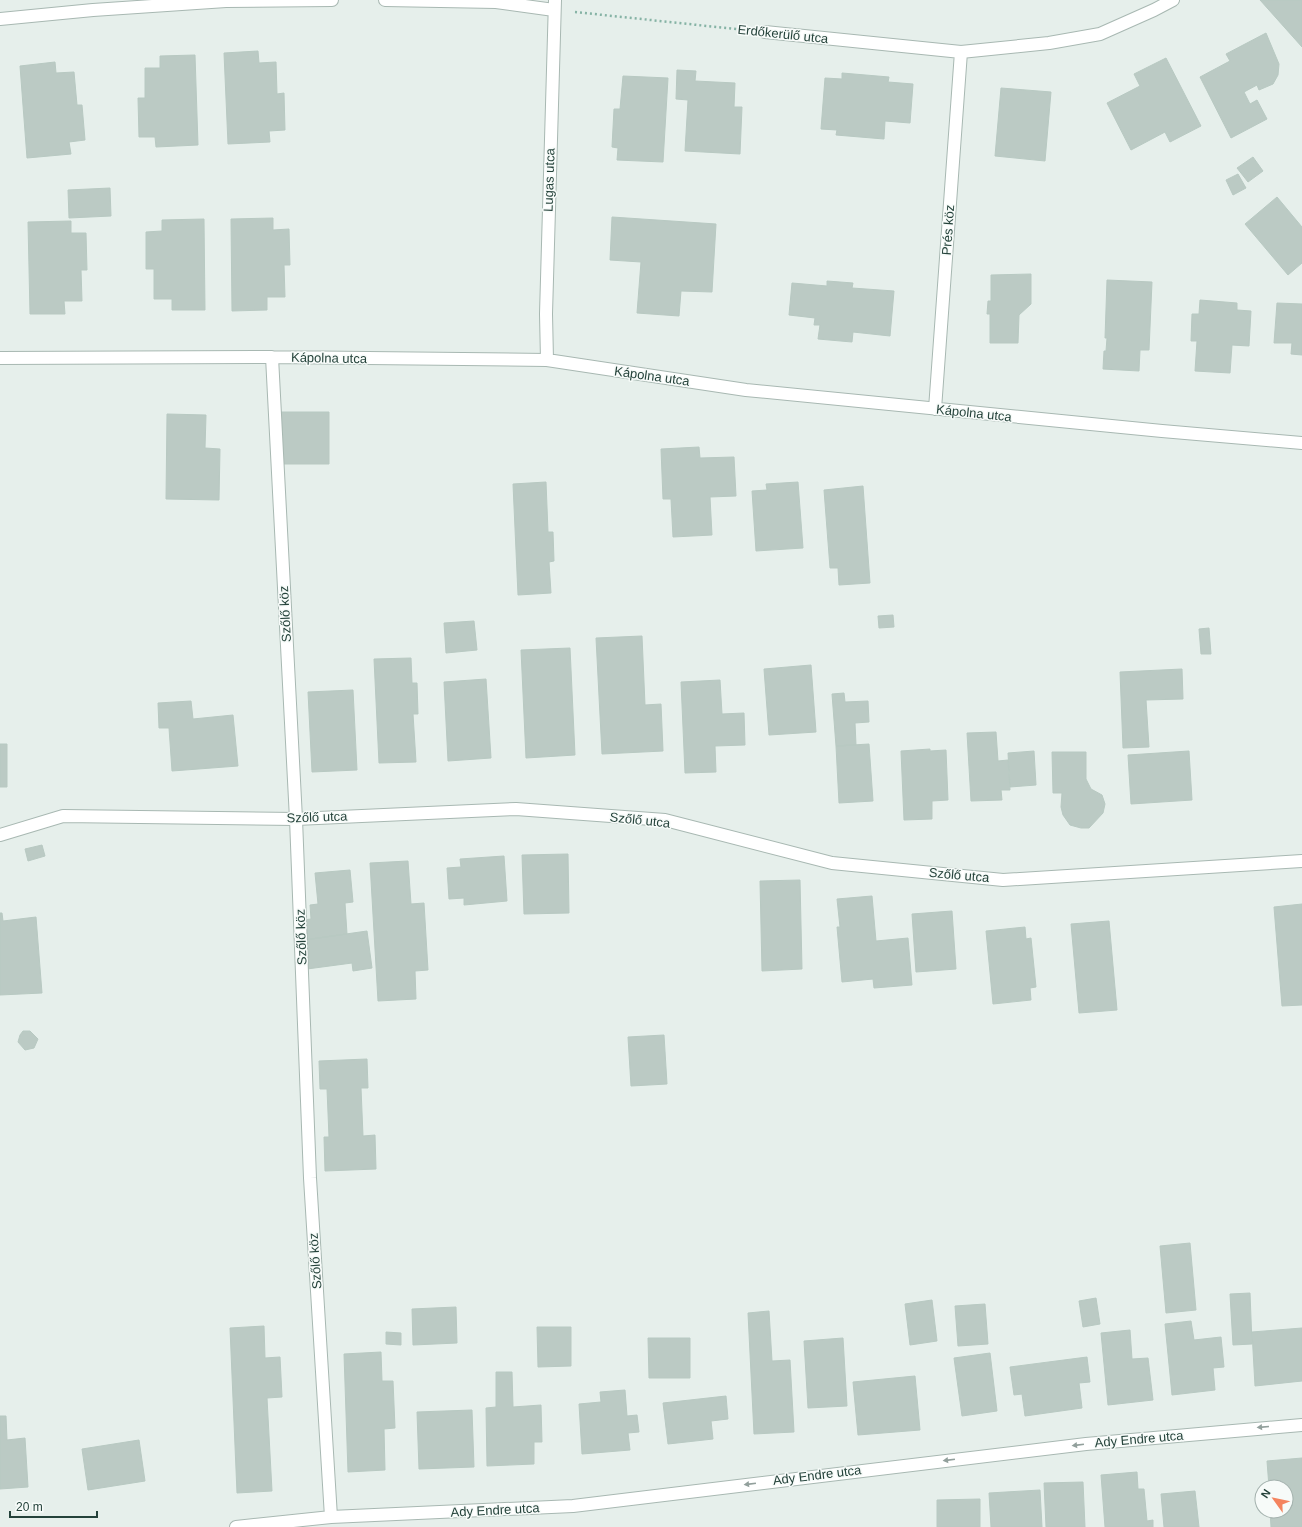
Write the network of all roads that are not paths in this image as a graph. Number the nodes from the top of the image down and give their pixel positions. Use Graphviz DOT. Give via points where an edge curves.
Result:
graph roads {
  1 [pos="332,0"];
  2 [pos="385,0"];
  3 [pos="1173,0"];
  4 [pos="555,5"];
  5 [pos="0,19"];
  6 [pos="765,32"];
  7 [pos="961,52"];
  8 [pos="272,357"];
  9 [pos="0,358"];
  10 [pos="547,360"];
  11 [pos="935,409"];
  12 [pos="1302,443"];
  13 [pos="296,819"];
  14 [pos="0,835"];
  15 [pos="1302,861"];
  16 [pos="1302,1425"];
  17 [pos="331,1517"];
  18 [pos="236,1527"];
  1 -- 5 [label="street" via="226,1"];
  2 -- 4 [label="street"];
  3 -- 7 [label="street, Erdőkerülő utca" via="1100,34 1049,43"];
  4 -- 10 [label="street, Lugas utca" via="546,314"];
  6 -- 7 [label="street, Erdőkerülő utca"];
  7 -- 11 [label="street, Prés köz"];
  8 -- 9 [label="street, Kápolna utca"];
  8 -- 10 [label="street, Kápolna utca"];
  8 -- 13 [label="street, Szőlő köz"];
  10 -- 11 [label="street, Kápolna utca" via="746,390"];
  11 -- 12 [label="street, Kápolna utca"];
  13 -- 14 [label="street, Szőlő utca" via="63,816"];
  13 -- 15 [label="street, Szőlő utca" via="516,809 665,820 832,863 1003,880"];
  13 -- 17 [label="street, Szőlő köz" via="310,1178"];
  16 -- 17 [label="street, Ady Endre utca, one-way" via="1086,1444 573,1506"];
  17 -- 18 [label="street, Ady Endre utca"];
}
